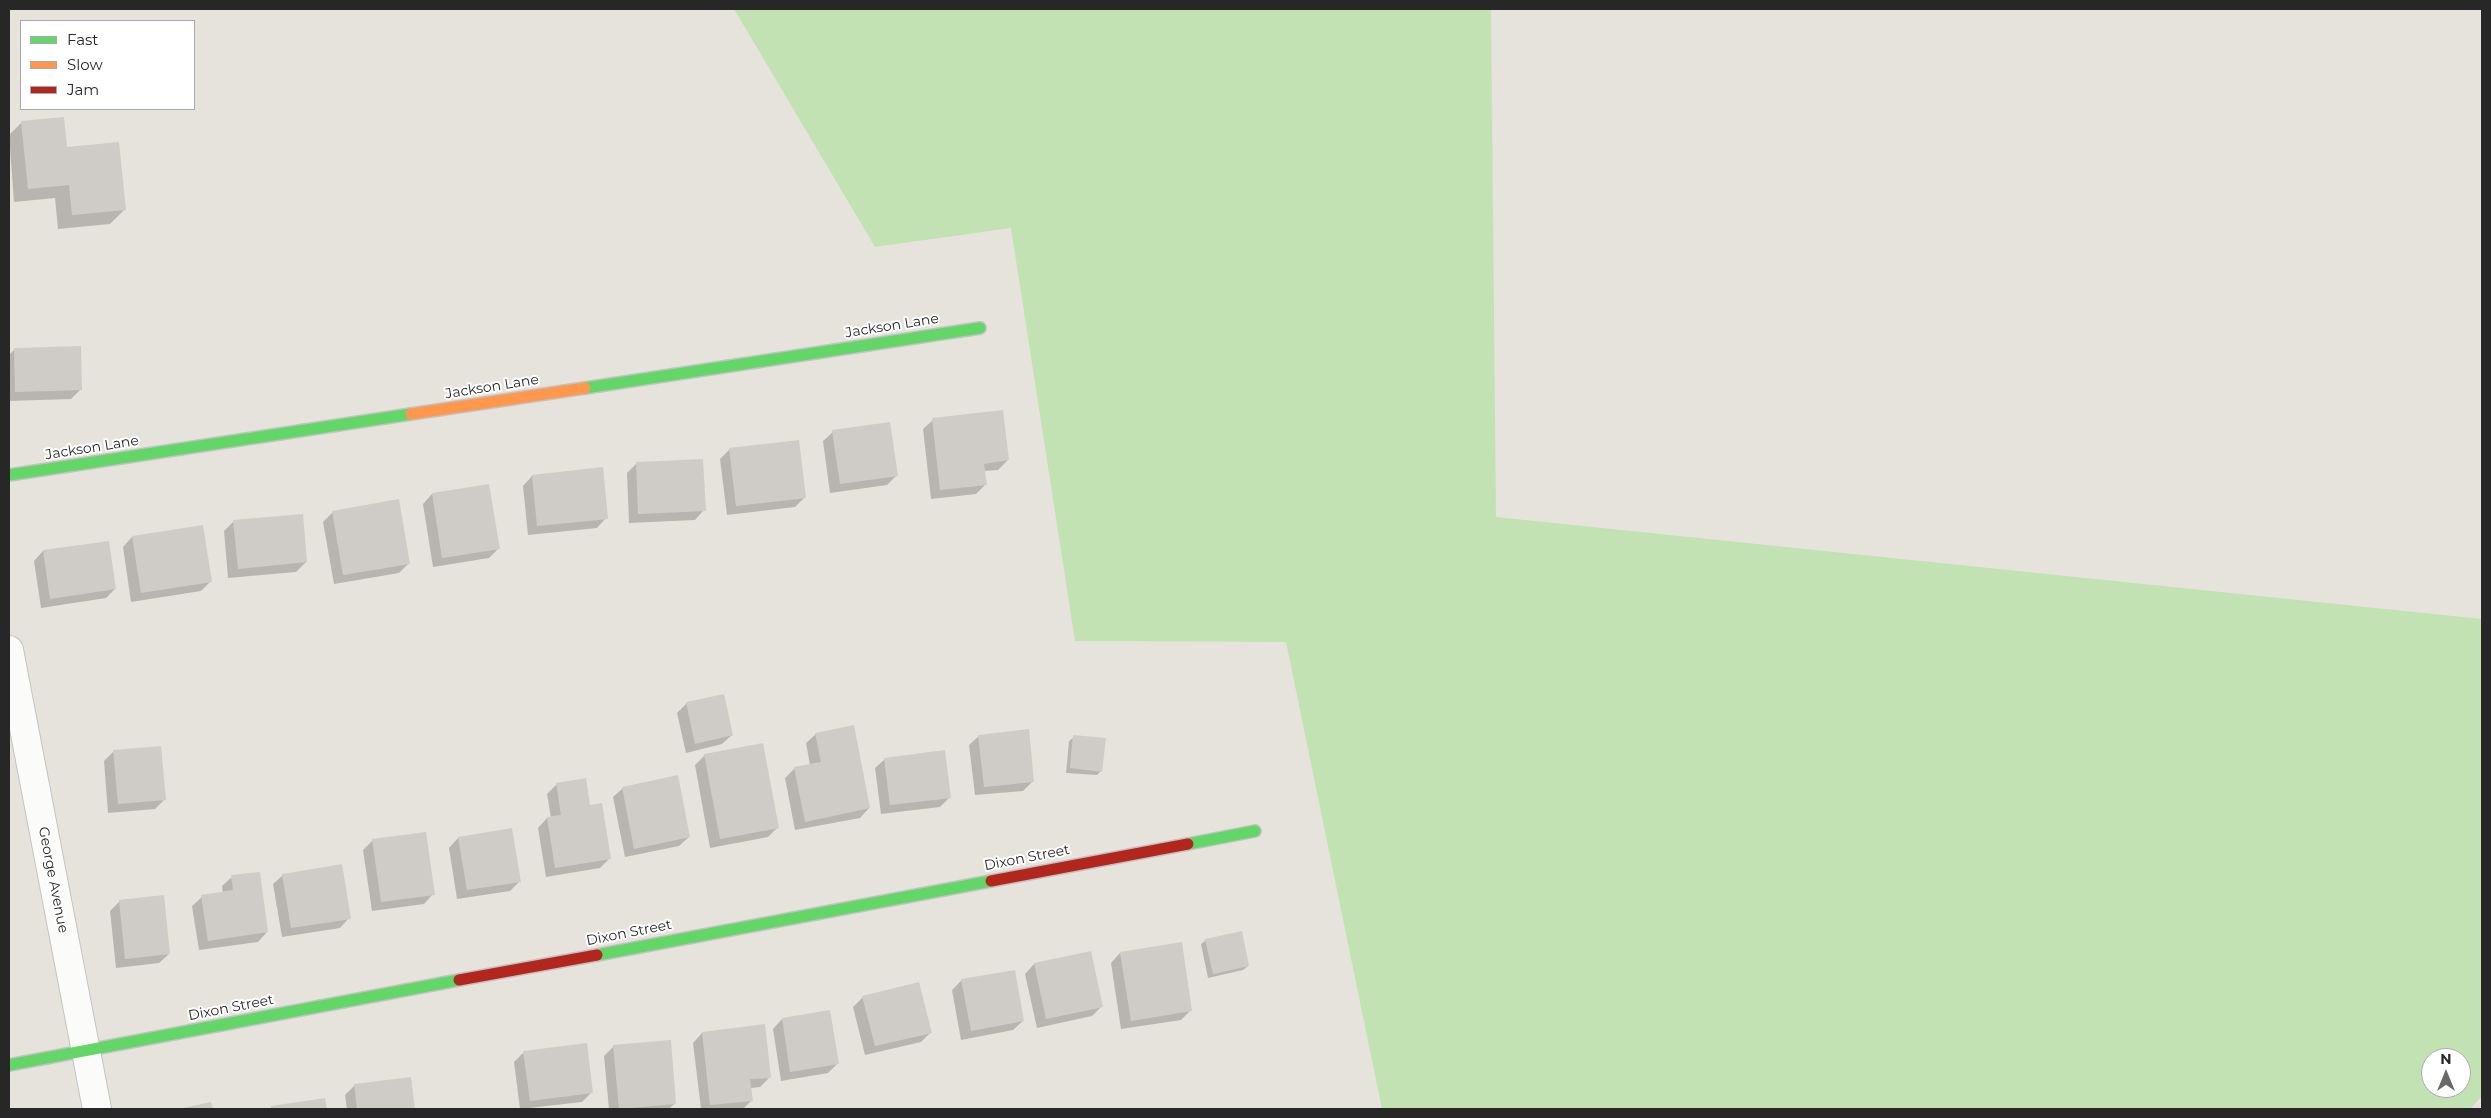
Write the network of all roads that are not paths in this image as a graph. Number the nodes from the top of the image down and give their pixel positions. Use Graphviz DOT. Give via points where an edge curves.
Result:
graph roads {
  1 [pos="980,328"];
  2 [pos="9,476"];
  3 [pos="9,650"];
  4 [pos="1255,831"];
  5 [pos="86,1050"];
  6 [pos="9,1065"];
  7 [pos="97,1109"];
  1 -- 2 [label="street, Jackson Lane"];
  3 -- 5 [label="street, George Avenue"];
  4 -- 5 [label="street, Dixon Street"];
  5 -- 6 [label="street, Dixon Street"];
  5 -- 7 [label="street, George Avenue"];
}
